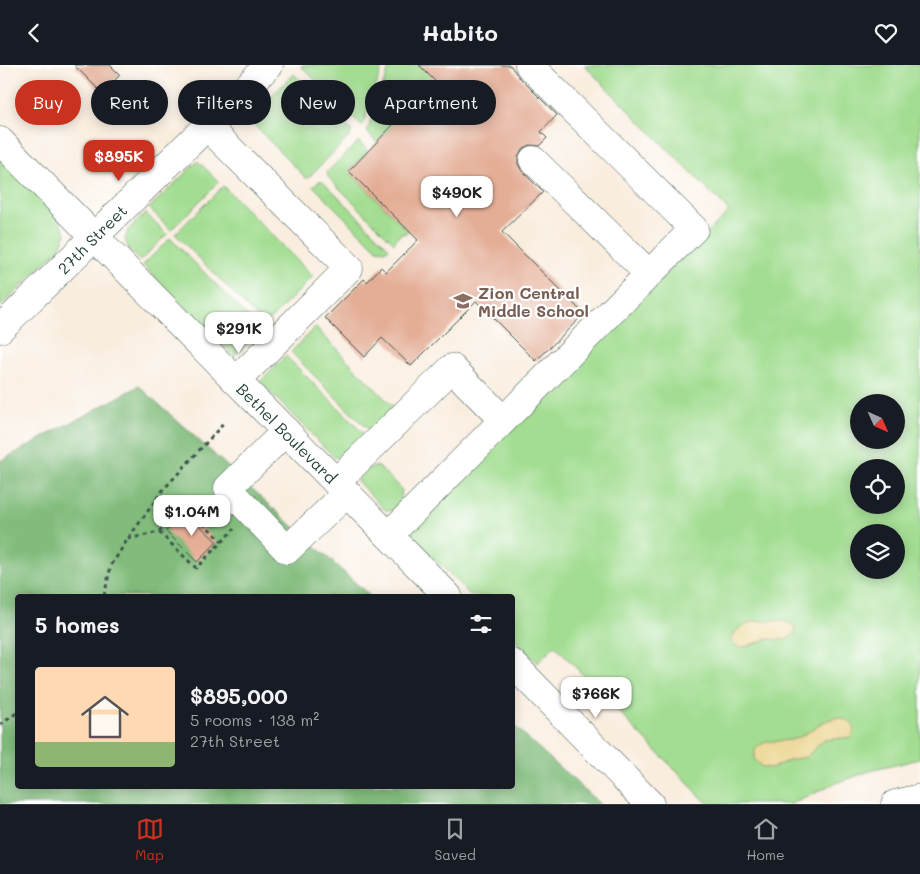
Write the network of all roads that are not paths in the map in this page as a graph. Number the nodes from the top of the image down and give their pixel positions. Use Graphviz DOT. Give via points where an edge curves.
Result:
graph roads {
  1 [pos="269,65"];
  2 [pos="530,65"];
  3 [pos="207,126"];
  4 [pos="0,141"];
  5 [pos="533,160"];
  6 [pos="94,237"];
  7 [pos="648,274"];
  8 [pos="0,329"];
  9 [pos="236,381"];
  10 [pos="503,420"];
  11 [pos="286,431"];
  12 [pos="341,488"];
  13 [pos="389,535"];
  14 [pos="446,594"];
  15 [pos="515,666"];
  16 [pos="920,798"];
  17 [pos="650,804"];
  18 [pos="895,804"];
  1 -- 3 [label="street, 27th Street"];
  2 -- 7 [label="street" via="694,229"];
  3 -- 6 [label="street, 27th Street"];
  3 -- 9 [label="street" via="349,268"];
  4 -- 6 [label="street, Bethel Boulevard"];
  5 -- 7 [label="street"];
  6 -- 8 [label="street, 27th Street"];
  6 -- 9 [label="street, Bethel Boulevard"];
  7 -- 10 [label="street"];
  9 -- 11 [label="street, Bethel Boulevard"];
  10 -- 12 [label="street" via="452,368"];
  10 -- 13 [label="street"];
  11 -- 12 [label="street, Bethel Boulevard"];
  11 -- 12 [label="street" via="228,488 287,550"];
  12 -- 13 [label="street, Bethel Boulevard"];
  13 -- 14 [label="street, Bethel Boulevard"];
  15 -- 17 [label="street"];
  16 -- 18 [label="street"];
}
